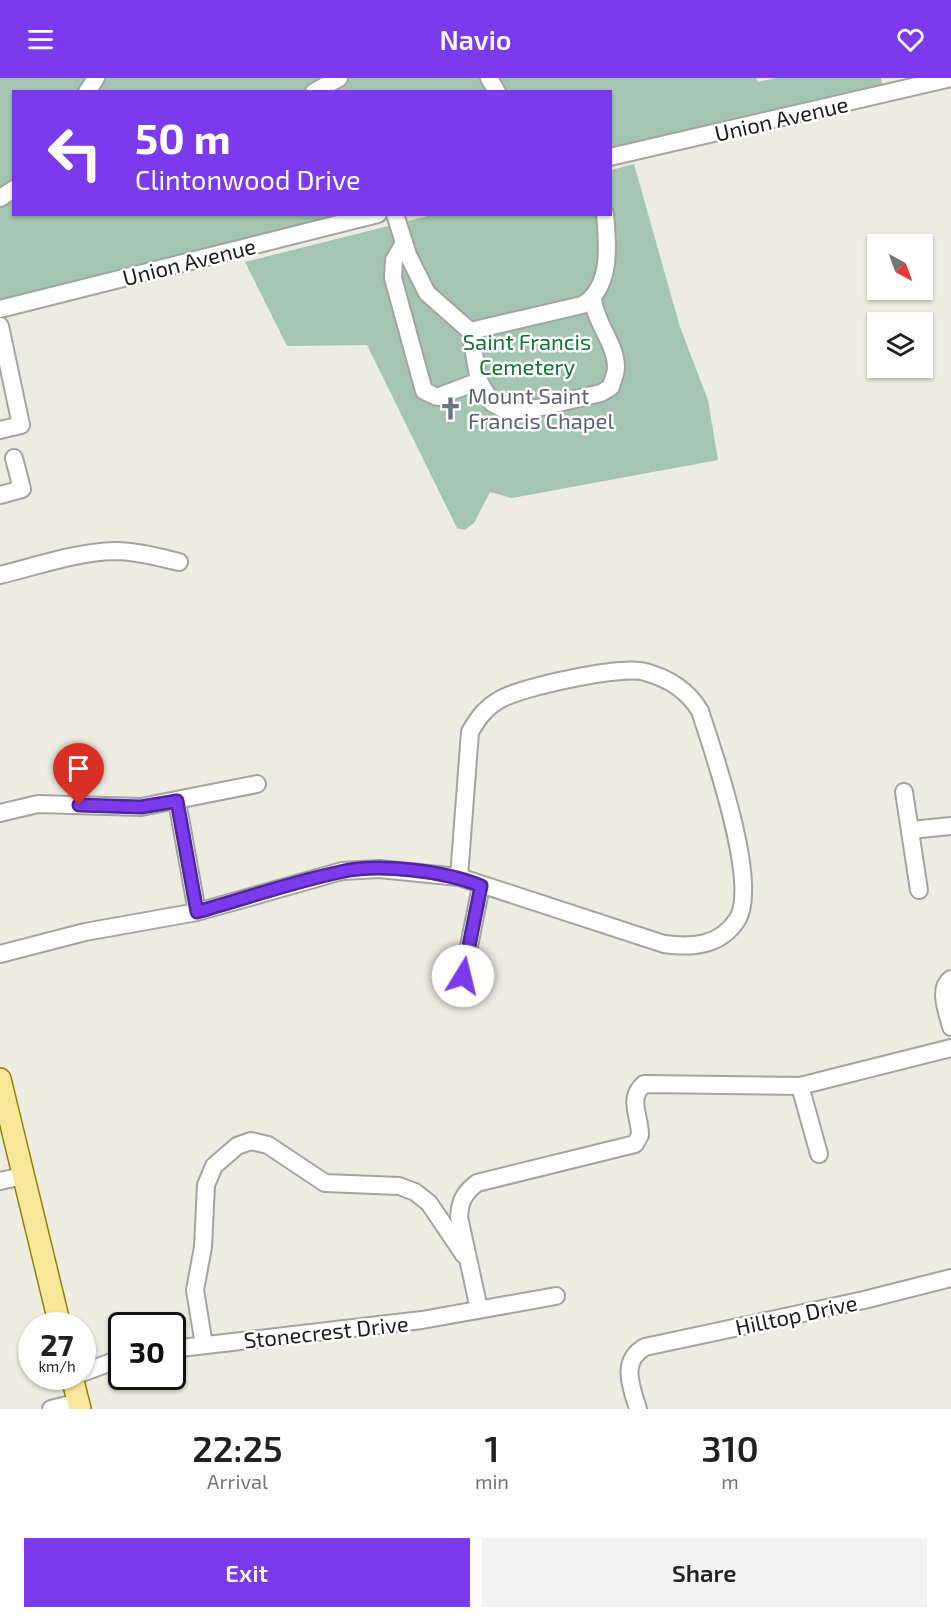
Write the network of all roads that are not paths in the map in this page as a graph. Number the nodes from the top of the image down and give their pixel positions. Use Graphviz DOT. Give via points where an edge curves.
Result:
graph roads {
  1 [pos="339,78"];
  2 [pos="951,78"];
  3 [pos="318,90"];
  4 [pos="612,157"];
  5 [pos="370,216"];
  6 [pos="395,216"];
  7 [pos="605,216"];
  8 [pos="404,243"];
  9 [pos="427,293"];
  10 [pos="593,299"];
  11 [pos="399,300"];
  12 [pos="0,309"];
  13 [pos="470,331"];
  14 [pos="1,334"];
  15 [pos="479,381"];
  16 [pos="0,430"];
  17 [pos="14,458"];
  18 [pos="0,495"];
  19 [pos="179,562"];
  20 [pos="0,575"];
  21 [pos="257,784"];
  22 [pos="904,792"];
  23 [pos="177,801"];
  24 [pos="0,813"];
  25 [pos="951,826"];
  26 [pos="910,830"];
  27 [pos="459,877"];
  28 [pos="481,886"];
  29 [pos="919,890"];
  30 [pos="197,912"];
  31 [pos="0,954"];
  32 [pos="463,976"];
  33 [pos="951,979"];
  34 [pos="951,1027"];
  35 [pos="951,1048"];
  36 [pos="0,1079"];
  37 [pos="800,1086"];
  38 [pos="819,1154"];
  39 [pos="23,1176"];
  40 [pos="0,1181"];
  41 [pos="468,1260"];
  42 [pos="951,1278"];
  43 [pos="556,1296"];
  44 [pos="479,1309"];
  45 [pos="57,1312"];
  46 [pos="204,1345"];
  47 [pos="186,1347"];
  48 [pos="75,1390"];
  49 [pos="79,1406"];
  50 [pos="51,1409"];
  51 [pos="638,1409"];
  1 -- 3 [label="street"];
  2 -- 4 [label="street, Union Avenue"];
  5 -- 12 [label="street, Union Avenue"];
  6 -- 8 [label="street"];
  7 -- 10 [label="street" via="603,281"];
  8 -- 9 [label="street"];
  8 -- 11 [label="street" via="394,260 393,278"];
  9 -- 11 [label="street"];
  9 -- 13 [label="street"];
  10 -- 13 [label="street" via="582,305"];
  10 -- 15 [label="street" via="594,312 608,339 616,368 611,387 601,393 512,414 492,403"];
  11 -- 15 [label="street" via="424,391 436,397"];
  13 -- 15 [label="street"];
  14 -- 16 [label="street" via="21,425"];
  17 -- 18 [label="street" via="22,489"];
  19 -- 20 [label="street" via="115,551"];
  21 -- 23 [label="street"];
  22 -- 26 [label="street"];
  23 -- 24 [label="street" via="141,807 38,804"];
  23 -- 30 [label="street"];
  25 -- 26 [label="street"];
  26 -- 29 [label="street"];
  27 -- 28 [label="street"];
  27 -- 28 [label="street" via="470,732 482,712 502,698 605,672 643,671 669,681 692,697 700,711 728,802 745,892 738,919 719,939 699,946 664,944"];
  27 -- 30 [label="street" via="379,869 342,871"];
  28 -- 32 [label="street"];
  30 -- 31 [label="street" via="85,932"];
  33 -- 34 [label="street" via="944,992"];
  35 -- 37 [label="street"];
  36 -- 39 [label="main road"];
  37 -- 38 [label="street"];
  37 -- 41 [label="street" via="644,1084 634,1101 640,1135 635,1144 477,1183 467,1191 460,1203 459,1217"];
  39 -- 40 [label="street"];
  39 -- 45 [label="main road"];
  41 -- 44 [label="street"];
  41 -- 46 [label="street" via="429,1203 415,1192 399,1186 325,1184 268,1145 244,1143 214,1166 206,1185 203,1247 195,1290"];
  42 -- 51 [label="street, Hilltop Drive" via="642,1348 629,1363"];
  43 -- 44 [label="street, Stonecrest Drive"];
  44 -- 46 [label="street, Stonecrest Drive" via="422,1320"];
  46 -- 47 [label="street, Stonecrest Drive"];
  48 -- 49 [label="main road"];
  49 -- 50 [label="street"];
}
